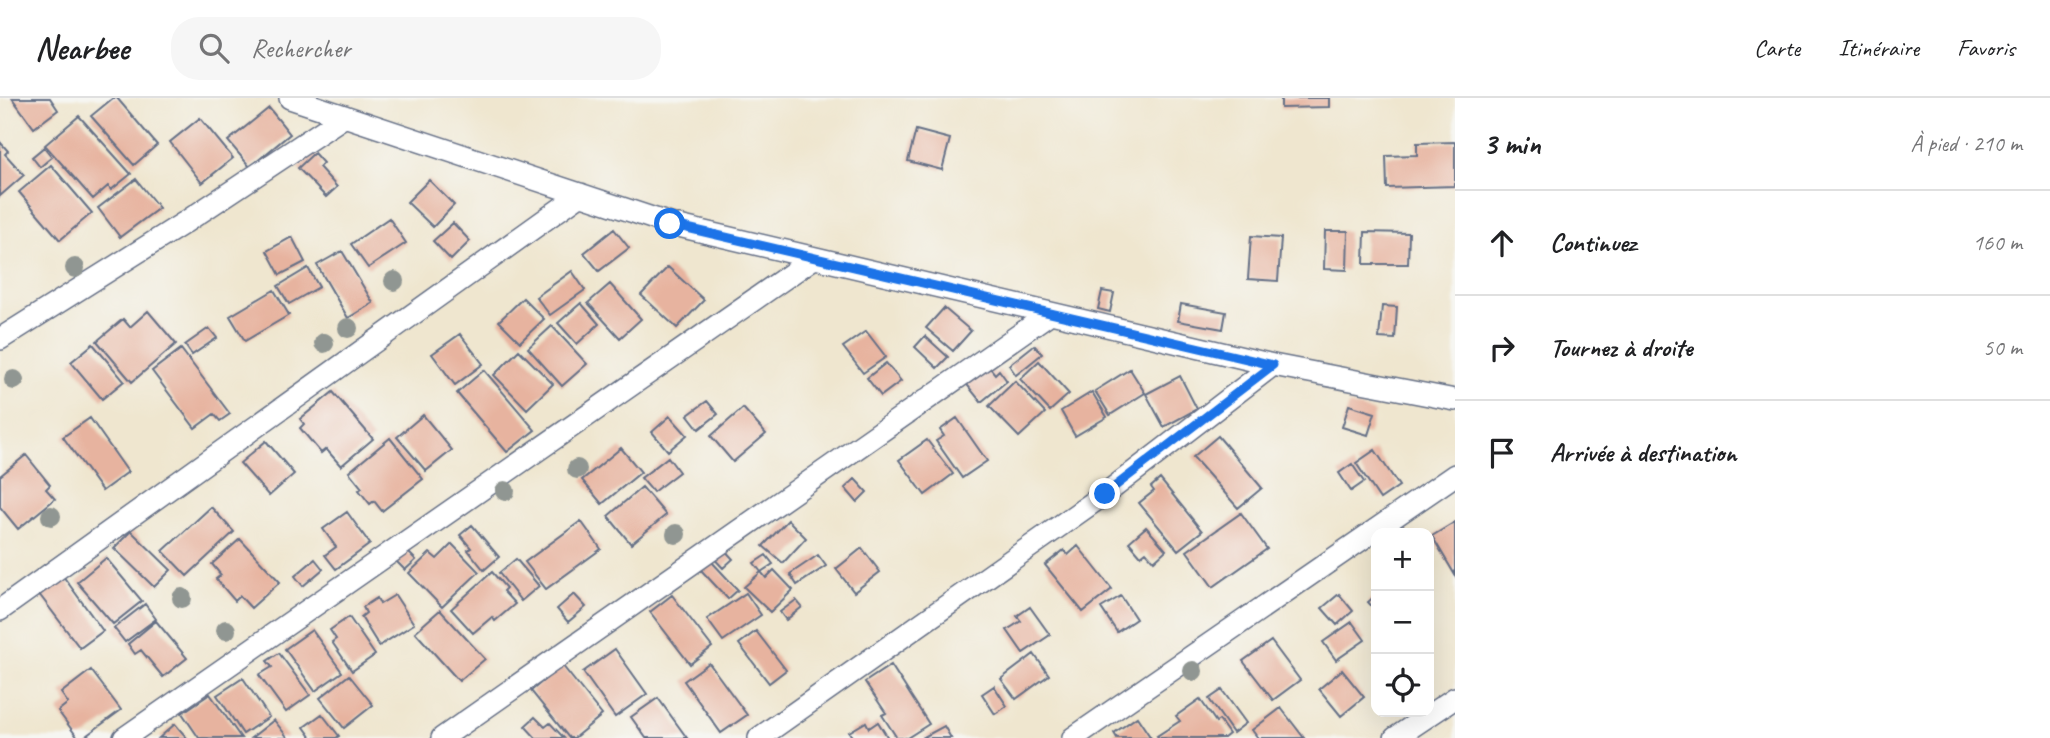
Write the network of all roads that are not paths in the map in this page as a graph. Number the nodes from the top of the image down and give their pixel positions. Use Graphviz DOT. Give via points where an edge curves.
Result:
graph roads {
  1 [pos="290,98"];
  2 [pos="345,116"];
  3 [pos="582,194"];
  4 [pos="814,258"];
  5 [pos="1049,314"];
  6 [pos="0,339"];
  7 [pos="1273,365"];
  8 [pos="1455,400"];
  9 [pos="1455,475"];
  10 [pos="0,610"];
  11 [pos="1455,698"];
  12 [pos="124,738"];
  13 [pos="442,738"];
  14 [pos="759,738"];
  15 [pos="1073,738"];
  16 [pos="1395,738"];
  1 -- 2 [label="street"];
  2 -- 3 [label="street"];
  2 -- 6 [label="street"];
  3 -- 4 [label="street" via="670,224"];
  3 -- 10 [label="street"];
  4 -- 5 [label="street"];
  4 -- 12 [label="street"];
  5 -- 7 [label="street"];
  5 -- 13 [label="street"];
  7 -- 8 [label="street"];
  7 -- 14 [label="street" via="1105,494"];
  9 -- 15 [label="street"];
  11 -- 16 [label="street"];
}
